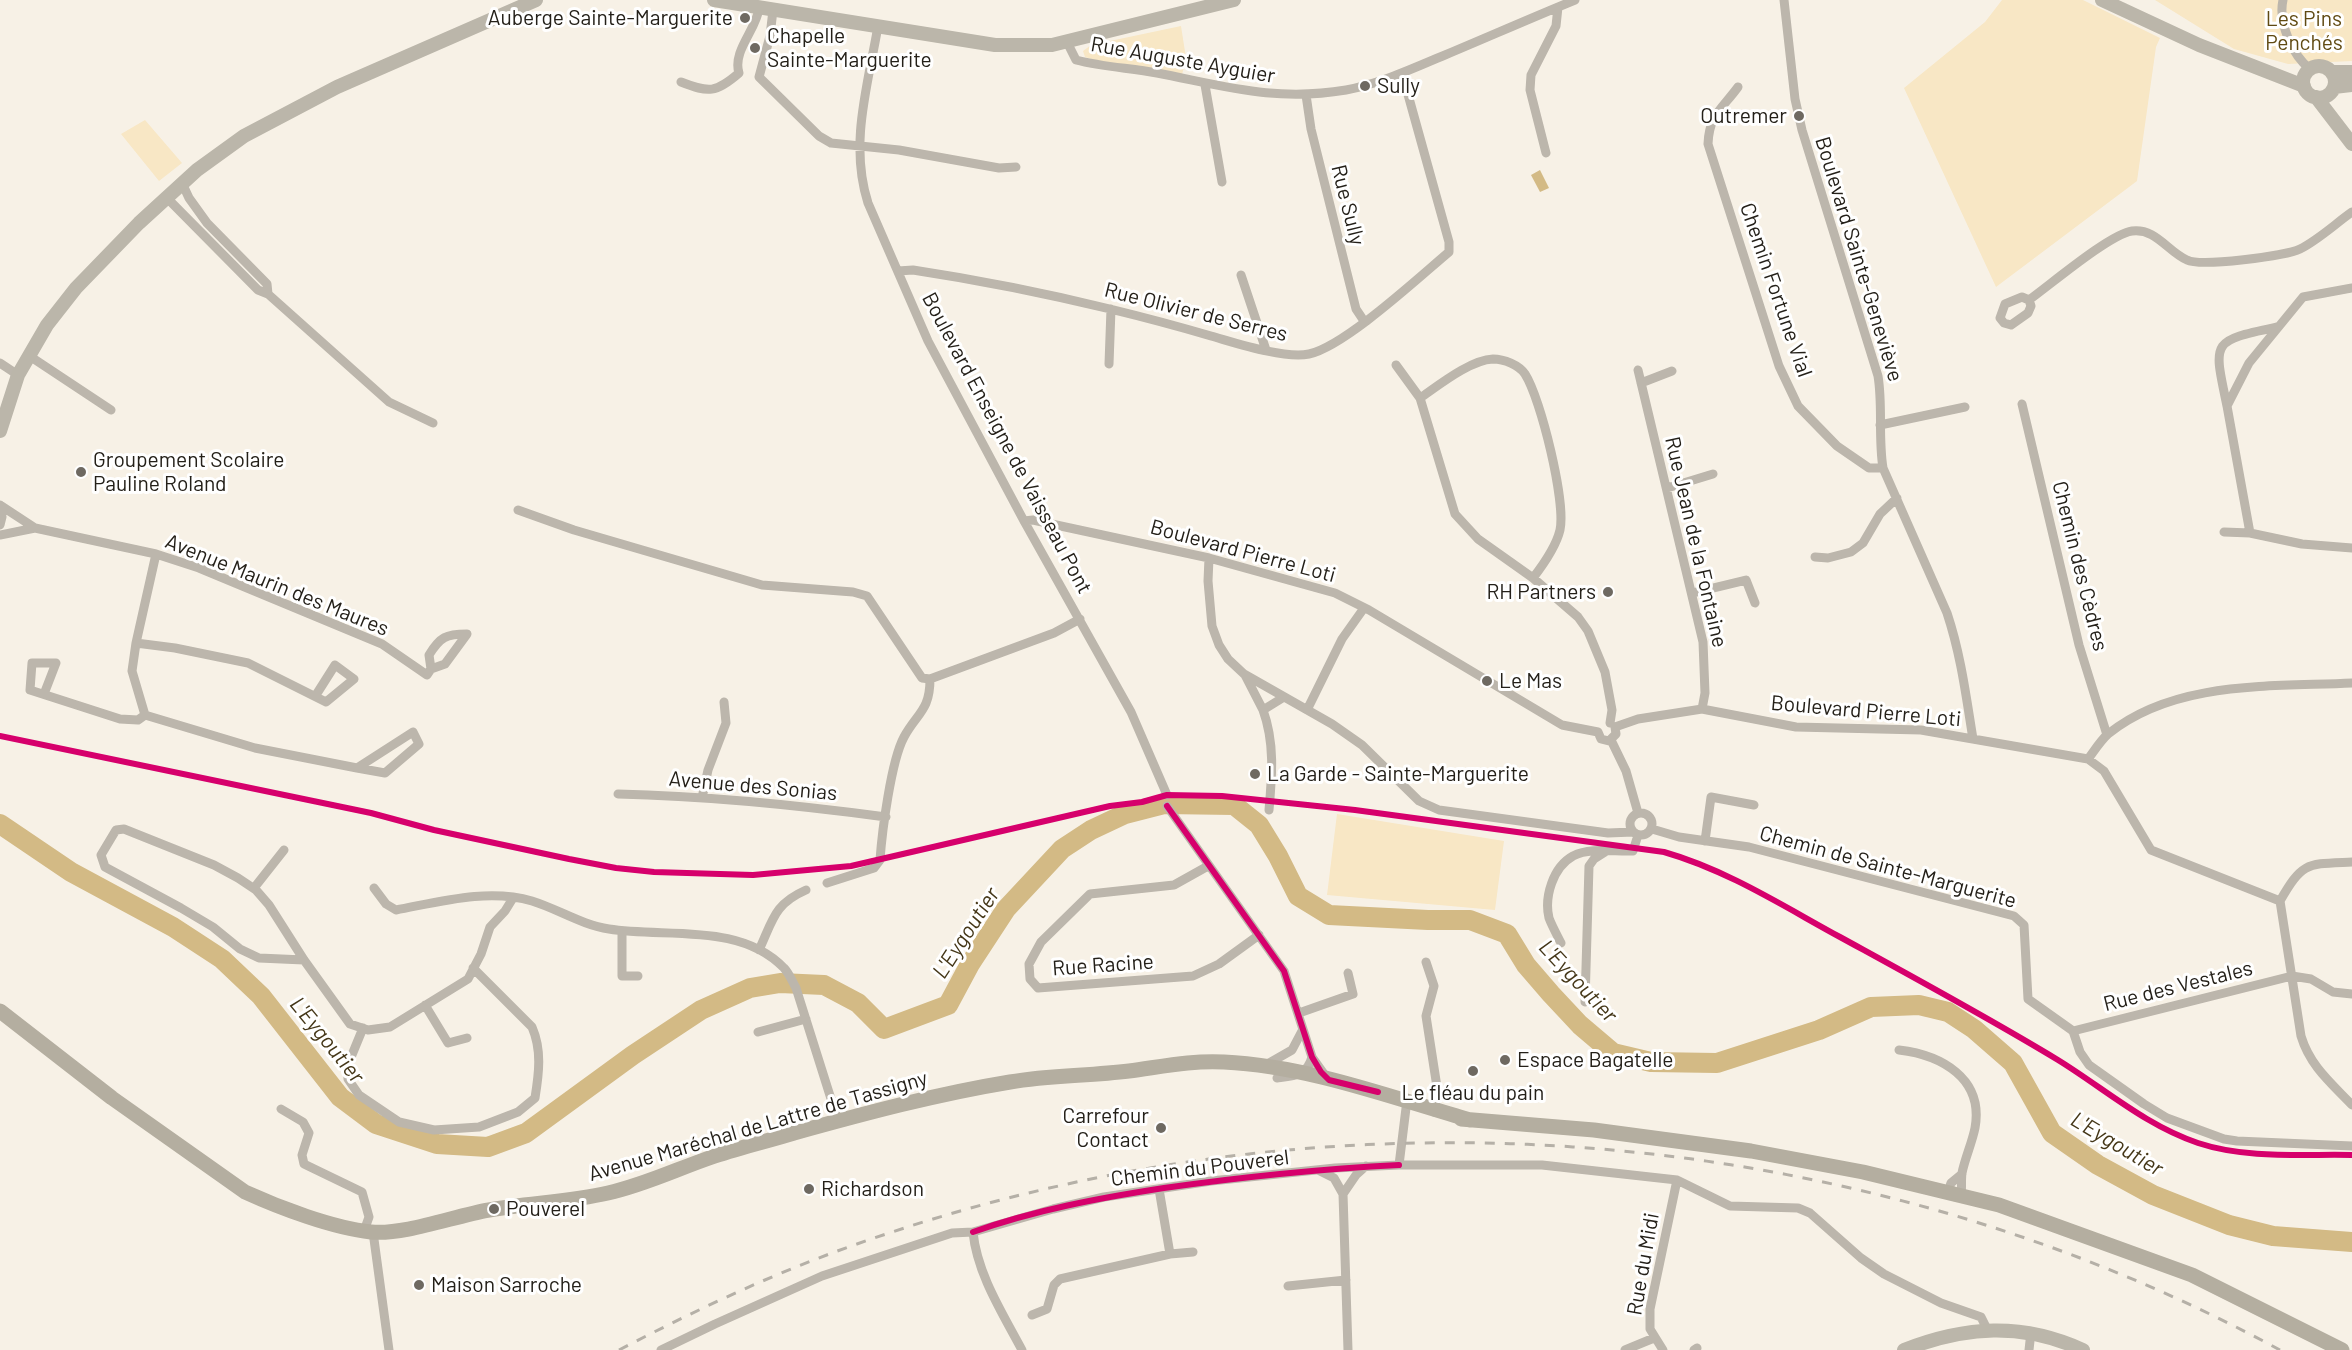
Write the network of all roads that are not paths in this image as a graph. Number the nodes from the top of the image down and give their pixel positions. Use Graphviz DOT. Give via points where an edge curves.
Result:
graph roads {
  1 [pos="536,0"];
  2 [pos="714,0"];
  3 [pos="1234,0"];
  4 [pos="1575,0"];
  5 [pos="1784,0"];
  6 [pos="2102,0"];
  7 [pos="2283,0"];
  8 [pos="1558,7"];
  9 [pos="759,8"];
  10 [pos="773,10"];
  11 [pos="878,26"];
  12 [pos="1067,42"];
  13 [pos="2332,72"];
  14 [pos="2352,72"];
  15 [pos="739,73"];
  16 [pos="1402,73"];
  17 [pos="2307,76"];
  18 [pos="759,77"];
  19 [pos="681,82"];
  20 [pos="1205,85"];
  21 [pos="2352,85"];
  22 [pos="1738,87"];
  23 [pos="2333,90"];
  24 [pos="1306,94"];
  25 [pos="2316,97"];
  26 [pos="2332,116"];
  27 [pos="2352,144"];
  28 [pos="858,147"];
  29 [pos="1546,153"];
  30 [pos="1016,167"];
  31 [pos="1222,182"];
  32 [pos="182,183"];
  33 [pos="166,197"];
  34 [pos="2352,212"];
  35 [pos="898,271"];
  36 [pos="1240,275"];
  37 [pos="2352,288"];
  38 [pos="268,294"];
  39 [pos="2029,300"];
  40 [pos="1111,309"];
  41 [pos="1364,321"];
  42 [pos="2277,327"];
  43 [pos="1266,350"];
  44 [pos="28,355"];
  45 [pos="0,363"];
  46 [pos="1109,364"];
  47 [pos="1396,365"];
  48 [pos="1638,370"];
  49 [pos="1672,371"];
  50 [pos="18,375"];
  51 [pos="1641,383"];
  52 [pos="1420,398"];
  53 [pos="2022,404"];
  54 [pos="1965,406"];
  55 [pos="2227,406"];
  56 [pos="111,410"];
  57 [pos="433,423"];
  58 [pos="1880,425"];
  59 [pos="0,431"];
  60 [pos="1883,468"];
  61 [pos="1713,474"];
  62 [pos="1667,488"];
  63 [pos="1897,498"];
  64 [pos="0,505"];
  65 [pos="518,510"];
  66 [pos="1024,521"];
  67 [pos="0,525"];
  68 [pos="35,528"];
  69 [pos="2224,532"];
  70 [pos="2250,532"];
  71 [pos="0,535"];
  72 [pos="2352,548"];
  73 [pos="156,554"];
  74 [pos="1815,557"];
  75 [pos="1209,558"];
  76 [pos="1533,578"];
  77 [pos="1692,593"];
  78 [pos="1755,603"];
  79 [pos="1364,608"];
  80 [pos="1080,619"];
  81 [pos="136,643"];
  82 [pos="429,672"];
  83 [pos="1244,674"];
  84 [pos="930,680"];
  85 [pos="2352,684"];
  86 [pos="44,694"];
  87 [pos="316,695"];
  88 [pos="1284,697"];
  89 [pos="724,702"];
  90 [pos="1702,709"];
  91 [pos="1263,710"];
  92 [pos="1307,710"];
  93 [pos="145,715"];
  94 [pos="1613,725"];
  95 [pos="1598,732"];
  96 [pos="2107,735"];
  97 [pos="1973,739"];
  98 [pos="1611,740"];
  99 [pos="2088,759"];
  100 [pos="357,768"];
  101 [pos="618,794"];
  102 [pos="1167,795"];
  103 [pos="702,798"];
  104 [pos="1754,805"];
  105 [pos="1167,806"];
  106 [pos="1269,810"];
  107 [pos="1638,813"];
  108 [pos="886,817"];
  109 [pos="1652,829"];
  110 [pos="1636,834"];
  111 [pos="1705,841"];
  112 [pos="1610,849"];
  113 [pos="284,850"];
  114 [pos="2352,862"];
  115 [pos="1208,866"];
  116 [pos="827,883"];
  117 [pos="254,888"];
  118 [pos="374,888"];
  119 [pos="806,890"];
  120 [pos="513,898"];
  121 [pos="2280,901"];
  122 [pos="622,932"];
  123 [pos="1259,935"];
  124 [pos="1561,943"];
  125 [pos="759,950"];
  126 [pos="304,960"];
  127 [pos="1426,962"];
  128 [pos="473,968"];
  129 [pos="1348,973"];
  130 [pos="638,976"];
  131 [pos="2292,976"];
  132 [pos="2352,994"];
  133 [pos="1585,1002"];
  134 [pos="425,1005"];
  135 [pos="0,1011"];
  136 [pos="1299,1013"];
  137 [pos="806,1019"];
  138 [pos="363,1028"];
  139 [pos="1302,1031"];
  140 [pos="2073,1031"];
  141 [pos="758,1032"];
  142 [pos="466,1038"];
  143 [pos="1899,1050"];
  144 [pos="1312,1058"];
  145 [pos="1127,1071"];
  146 [pos="1288,1072"];
  147 [pos="1329,1080"];
  148 [pos="1406,1105"];
  149 [pos="2352,1105"];
  150 [pos="281,1109"];
  151 [pos="1434,1113"];
  152 [pos="838,1120"];
  153 [pos="2352,1146"];
  154 [pos="1399,1165"];
  155 [pos="1365,1167"];
  156 [pos="1318,1170"];
  157 [pos="1962,1174"];
  158 [pos="1677,1180"];
  159 [pos="1159,1189"];
  160 [pos="1343,1194"];
  161 [pos="1954,1194"];
  162 [pos="369,1232"];
  163 [pos="973,1232"];
  164 [pos="1193,1252"];
  165 [pos="1170,1254"];
  166 [pos="1346,1280"];
  167 [pos="1288,1286"];
  168 [pos="1032,1315"];
  169 [pos="1987,1329"];
  170 [pos="2303,1331"];
  171 [pos="2031,1332"];
  172 [pos="1653,1338"];
  173 [pos="1909,1349"];
  174 [pos="389,1350"];
  175 [pos="661,1350"];
  176 [pos="1022,1350"];
  177 [pos="1348,1350"];
  178 [pos="1625,1350"];
  179 [pos="1663,1350"];
  180 [pos="2029,1350"];
  181 [pos="2083,1350"];
  182 [pos="2331,1350"];
  183 [pos="2342,1350"];
  1 -- 32 [label="main road" via="337,87 244,136"];
  2 -- 9 [label="main road"];
  3 -- 12 [label="main road"];
  4 -- 8 [label="street, Rue Auguste Ayguier"];
  5 -- 58 [label="street, Boulevard Sainte-Geneviève" via="1797,108 1875,365 1881,393"];
  6 -- 17 [label="main road" via="2246,64"];
  7 -- 17 [label="street" via="2285,32"];
  8 -- 16 [label="street, Rue Auguste Ayguier"];
  8 -- 29 [label="street" via="1556,26 1531,75 1530,90"];
  9 -- 10 [label="main road"];
  9 -- 15 [label="street" via="738,59"];
  10 -- 11 [label="main road"];
  10 -- 18 [label="street"];
  11 -- 12 [label="main road" via="995,45 1034,47"];
  11 -- 28 [label="street, Boulevard Enseigne de Vaisseau Pont"];
  12 -- 20 [label="street, Rue Auguste Ayguier" via="1076,60"];
  13 -- 14 [label="main road"];
  13 -- 17 [label="main road" via="2319,66"];
  13 -- 23 [label="main road"];
  15 -- 18 [label="street"];
  15 -- 19 [label="street" via="710,91"];
  16 -- 24 [label="street, Rue Auguste Ayguier" via="1348,90"];
  16 -- 41 [label="street, Rue Olivier de Serres" via="1449,252"];
  17 -- 25 [label="main road" via="2308,93"];
  18 -- 28 [label="street" via="825,141"];
  20 -- 24 [label="street, Rue Auguste Ayguier" via="1254,93"];
  20 -- 31 [label="street"];
  21 -- 23 [label="main road"];
  22 -- 60 [label="street, Chemin Fortune Vial" via="1709,127 1708,144 1779,366 1798,406 1837,446 1869,468"];
  23 -- 25 [label="main road" via="2327,96"];
  23 -- 26 [label="main road"];
  24 -- 41 [label="street, Rue Sully" via="1339,245 1356,309"];
  25 -- 26 [label="main road"];
  26 -- 27 [label="main road"];
  28 -- 30 [label="street" via="900,150 999,168"];
  28 -- 35 [label="street, Boulevard Enseigne de Vaisseau Pont" via="862,186"];
  32 -- 33 [label="main road"];
  32 -- 38 [label="street" via="196,210 267,284"];
  33 -- 38 [label="street" via="258,290"];
  33 -- 44 [label="main road" via="76,288"];
  34 -- 39 [label="street" via="2299,250 2208,264 2187,261 2144,231 2130,231 2113,238"];
  35 -- 40 [label="street, Rue Olivier de Serres" via="1011,286"];
  35 -- 66 [label="street, Boulevard Enseigne de Vaisseau Pont" via="928,341"];
  36 -- 43 [label="street"];
  37 -- 42 [label="street" via="2303,297"];
  38 -- 57 [label="street" via="389,402"];
  40 -- 43 [label="street, Rue Olivier de Serres"];
  40 -- 46 [label="street"];
  41 -- 43 [label="street, Rue Olivier de Serres" via="1325,348 1309,354"];
  42 -- 55 [label="street" via="2249,363"];
  42 -- 55 [label="street" via="2225,341 2218,364"];
  44 -- 50 [label="main road"];
  44 -- 56 [label="street"];
  45 -- 50 [label="street"];
  47 -- 52 [label="street"];
  48 -- 51 [label="street, Rue Jean de la Fontaine"];
  49 -- 51 [label="street"];
  50 -- 59 [label="main road"];
  51 -- 62 [label="street, Rue Jean de la Fontaine"];
  52 -- 76 [label="street" via="1455,514 1478,539"];
  52 -- 76 [label="street" via="1465,368 1491,359 1509,362 1524,373 1547,439 1560,495 1560,531"];
  53 -- 96 [label="street, Chemin des Cèdres" via="2079,645"];
  54 -- 58 [label="street"];
  55 -- 70 [label="street"];
  58 -- 60 [label="street, Boulevard Sainte-Geneviève"];
  60 -- 63 [label="street, Boulevard Sainte-Geneviève"];
  61 -- 62 [label="street"];
  62 -- 77 [label="street, Rue Jean de la Fontaine"];
  63 -- 74 [label="street" via="1880,514 1863,543 1851,552"];
  63 -- 97 [label="street, Boulevard Sainte-Geneviève" via="1954,633"];
  64 -- 67 [label="street, Avenue Maurin des Maures"];
  64 -- 68 [label="street, Avenue Maurin des Maures"];
  65 -- 84 [label="street" via="762,585 867,596 922,678"];
  66 -- 75 [label="street, Boulevard Pierre Loti"];
  66 -- 80 [label="street, Boulevard Enseigne de Vaisseau Pont"];
  68 -- 71 [label="street, Avenue Maurin des Maures"];
  68 -- 73 [label="street, Avenue Maurin des Maures"];
  69 -- 70 [label="street"];
  70 -- 72 [label="street" via="2302,544"];
  73 -- 81 [label="street"];
  73 -- 82 [label="street, Avenue Maurin des Maures" via="200,568 381,644"];
  75 -- 79 [label="street, Boulevard Pierre Loti" via="1335,593"];
  75 -- 83 [label="street" via="1212,626 1228,659"];
  76 -- 94 [label="street" via="1578,617 1588,631 1605,672"];
  77 -- 78 [label="street" via="1746,580"];
  77 -- 90 [label="street, Rue Jean de la Fontaine" via="1703,642"];
  79 -- 92 [label="street" via="1342,639"];
  79 -- 95 [label="street, Boulevard Pierre Loti" via="1562,726"];
  80 -- 84 [label="street" via="1054,633"];
  80 -- 102 [label="street, Boulevard Enseigne de Vaisseau Pont" via="1131,712"];
  81 -- 87 [label="street" via="248,663"];
  81 -- 93 [label="street" via="132,671"];
  83 -- 88 [label="street"];
  83 -- 91 [label="street"];
  84 -- 108 [label="street" via="930,693 904,737 896,761"];
  85 -- 96 [label="street" via="2219,691 2176,698"];
  86 -- 93 [label="street" via="120,719 138,720"];
  88 -- 91 [label="street"];
  88 -- 92 [label="street"];
  89 -- 103 [label="street" via="726,723"];
  90 -- 94 [label="street, Boulevard Pierre Loti"];
  90 -- 97 [label="street, Boulevard Pierre Loti" via="1796,727 1921,730"];
  91 -- 106 [label="street" via="1272,753"];
  92 -- 110 [label="street" via="1362,745 1411,794 1430,807"];
  93 -- 100 [label="street" via="255,748"];
  94 -- 95 [label="street" via="1601,724"];
  94 -- 98 [label="street" via="1616,734"];
  95 -- 98 [label="street" via="1604,741"];
  96 -- 99 [label="street"];
  97 -- 99 [label="street"];
  98 -- 107 [label="street" via="1626,771"];
  99 -- 121 [label="street" via="2104,771 2151,850"];
  100 -- 100 [label="street" via="413,732 419,744 385,772"];
  101 -- 103 [label="street, Avenue des Sonias"];
  103 -- 108 [label="street, Avenue des Sonias"];
  104 -- 111 [label="street" via="1711,797"];
  105 -- 115 [label="street"];
  107 -- 109 [label="street" via="1649,816"];
  107 -- 110 [label="street" via="1630,821"];
  108 -- 116 [label="street" via="880,860 874,868"];
  109 -- 110 [label="street"];
  109 -- 111 [label="street, Chemin de Sainte-Marguerite"];
  110 -- 112 [label="street" via="1633,851"];
  111 -- 140 [label="street, Chemin de Sainte-Marguerite" via="1749,847 2014,916 2024,925 2028,999"];
  112 -- 124 [label="street" via="1574,855 1554,876 1549,917"];
  112 -- 133 [label="street" via="1589,866"];
  113 -- 117 [label="street"];
  114 -- 121 [label="street" via="2303,867"];
  115 -- 123 [label="street"];
  115 -- 123 [label="street, Rue Racine" via="1174,885 1090,894 1041,942 1029,964 1030,980 1038,988 1193,976"];
  117 -- 126 [label="street"];
  117 -- 126 [label="street" via="214,865 124,829 116,830 101,855 105,867 213,927 240,949 259,958"];
  118 -- 120 [label="street" via="396,910 471,896"];
  119 -- 125 [label="street" via="781,904"];
  120 -- 122 [label="street" via="530,900 596,928"];
  120 -- 128 [label="street" via="490,927"];
  121 -- 131 [label="street"];
  122 -- 125 [label="street" via="705,935"];
  122 -- 130 [label="street" via="622,976"];
  123 -- 136 [label="street" via="1284,971"];
  125 -- 137 [label="street" via="785,969"];
  126 -- 138 [label="street" via="350,1024"];
  127 -- 151 [label="street" via="1434,986 1426,1016 1437,1087"];
  128 -- 134 [label="street" via="468,979"];
  128 -- 138 [label="street" via="532,1027 537,1039 540,1069 536,1098 518,1112 479,1126 434,1130 399,1122 359,1095 348,1079 347,1067"];
  129 -- 136 [label="street" via="1353,994"];
  131 -- 132 [label="street" via="2311,979 2333,992"];
  131 -- 140 [label="street, Rue des Vestales"];
  131 -- 149 [label="street" via="2306,1053"];
  134 -- 138 [label="street" via="390,1027"];
  134 -- 142 [label="street" via="448,1043"];
  135 -- 162 [label="main road, Avenue Maréchal de Lattre de Tassigny" via="233,1185 266,1202"];
  136 -- 139 [label="street"];
  137 -- 141 [label="street"];
  137 -- 152 [label="street"];
  139 -- 144 [label="street"];
  139 -- 146 [label="street" via="1292,1050"];
  140 -- 153 [label="street" via="2089,1065 2167,1118 2236,1141"];
  143 -- 157 [label="street" via="1921,1053 1946,1064 1974,1097 1975,1128"];
  144 -- 146 [label="street" via="1310,1067"];
  144 -- 147 [label="street"];
  145 -- 146 [label="main road, Avenue Maréchal de Lattre de Tassigny"];
  145 -- 146 [label="main road, Avenue Maréchal de Lattre de Tassigny" via="1221,1062"];
  145 -- 152 [label="main road, Avenue Maréchal de Lattre de Tassigny" via="1013,1081"];
  146 -- 147 [label="main road, Avenue Maréchal de Lattre de Tassigny"];
  146 -- 148 [label="main road, Avenue Maréchal de Lattre de Tassigny"];
  147 -- 148 [label="main road, Avenue Maréchal de Lattre de Tassigny"];
  148 -- 151 [label="main road, Avenue Maréchal de Lattre de Tassigny"];
  148 -- 154 [label="street"];
  150 -- 162 [label="street" via="303,1122 309,1133 302,1155 304,1164 362,1192"];
  151 -- 161 [label="main road, Avenue Maréchal de Lattre de Tassigny" via="1751,1151"];
  152 -- 162 [label="main road, Avenue Maréchal de Lattre de Tassigny" via="604,1194 494,1209 396,1231"];
  154 -- 155 [label="street, Chemin du Pouverel"];
  154 -- 158 [label="street, Chemin du Pouverel" via="1542,1165"];
  155 -- 156 [label="street, Chemin du Pouverel"];
  155 -- 160 [label="street"];
  156 -- 159 [label="street, Chemin du Pouverel"];
  156 -- 160 [label="street" via="1334,1178"];
  157 -- 161 [label="street"];
  157 -- 161 [label="street" via="1951,1183"];
  158 -- 169 [label="street, Chemin du Pouverel" via="1730,1206 1798,1208 1810,1213 1884,1274 1931,1299 1974,1313"];
  158 -- 172 [label="street, Rue du Midi" via="1650,1309"];
  159 -- 163 [label="street, Chemin du Pouverel" via="1104,1197"];
  159 -- 165 [label="street"];
  160 -- 166 [label="street"];
  161 -- 170 [label="main road, Avenue Maréchal de Lattre de Tassigny" via="1999,1205 2192,1275"];
  162 -- 174 [label="street"];
  163 -- 175 [label="street, Chemin du Pouverel" via="942,1235 822,1276"];
  163 -- 176 [label="street" via="993,1296"];
  164 -- 165 [label="street"];
  165 -- 168 [label="street" via="1060,1279 1054,1285 1047,1309"];
  166 -- 167 [label="street"];
  166 -- 177 [label="street"];
  169 -- 171 [label="main road"];
  169 -- 173 [label="main road"];
  170 -- 182 [label="main road"];
  170 -- 183 [label="main road"];
  171 -- 180 [label="street"];
  171 -- 181 [label="main road"];
  172 -- 178 [label="street"];
  172 -- 179 [label="street, Rue du Midi"];
}
